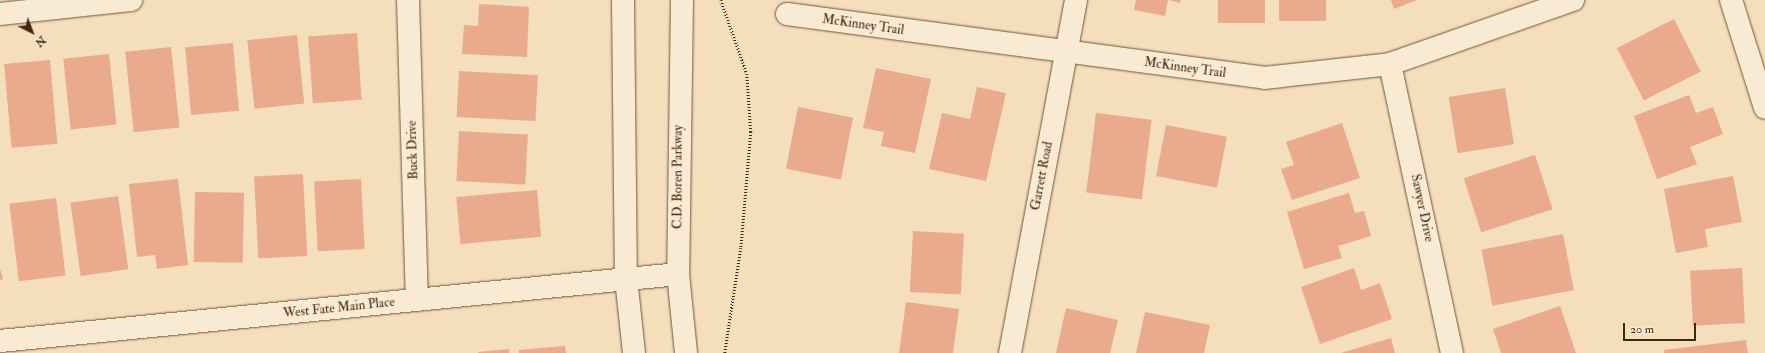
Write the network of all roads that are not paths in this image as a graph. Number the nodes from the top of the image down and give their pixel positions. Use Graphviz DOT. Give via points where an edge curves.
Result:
graph roads {
  1 [pos="131,0"];
  2 [pos="408,0"];
  3 [pos="622,0"];
  4 [pos="682,0"];
  5 [pos="1076,0"];
  6 [pos="1573,0"];
  7 [pos="1731,0"];
  8 [pos="0,14"];
  9 [pos="787,14"];
  10 [pos="1067,52"];
  11 [pos="1390,64"];
  12 [pos="1765,108"];
  13 [pos="678,274"];
  14 [pos="626,278"];
  15 [pos="417,300"];
  16 [pos="0,341"];
  17 [pos="634,353"];
  18 [pos="686,353"];
  19 [pos="1010,353"];
  20 [pos="1452,353"];
  1 -- 8 [label="street"];
  2 -- 15 [label="street, Buck Drive"];
  3 -- 14 [label="street"];
  4 -- 13 [label="street, C.D. Boren Parkway"];
  5 -- 10 [label="street, Garrett Road"];
  6 -- 11 [label="street, McKinney Trail"];
  7 -- 12 [label="street"];
  9 -- 10 [label="street, McKinney Trail"];
  10 -- 11 [label="street, McKinney Trail" via="1264,78"];
  10 -- 19 [label="street, Garrett Road"];
  11 -- 20 [label="street, Sawyer Drive"];
  13 -- 14 [label="street, West Fate Main Place"];
  13 -- 18 [label="street, C.D. Boren Parkway"];
  14 -- 15 [label="street, West Fate Main Place"];
  14 -- 17 [label="street"];
  15 -- 16 [label="street, West Fate Main Place"];
}
